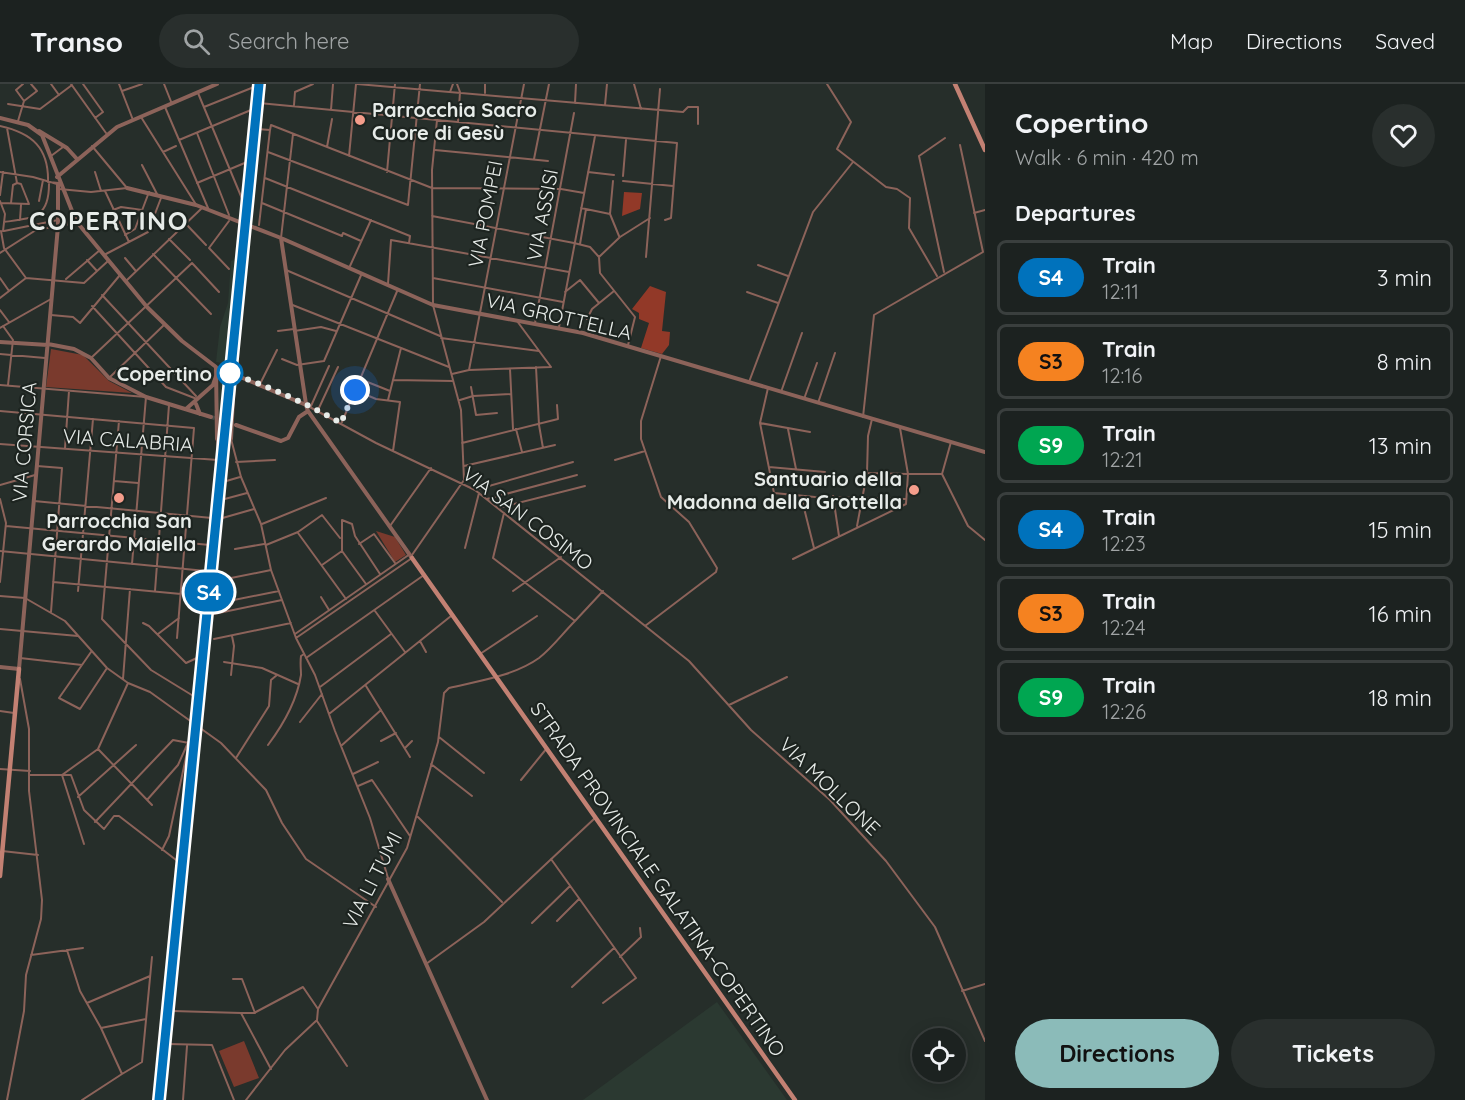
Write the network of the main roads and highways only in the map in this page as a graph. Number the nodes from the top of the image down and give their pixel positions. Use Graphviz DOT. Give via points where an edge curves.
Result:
graph roads {
  1 [pos="955,84"];
  2 [pos="985,150"];
  3 [pos="411,556"];
  4 [pos="19,669"];
  5 [pos="3,806"];
  6 [pos="0,869"];
  7 [pos="0,876"];
  8 [pos="795,1100"];
  1 -- 2 [label="main road"];
  3 -- 8 [label="main road, STRADA PROVINCIALE GALATINA-COPERTINO"];
  4 -- 5 [label="main road, VIA CORSICA"];
  5 -- 6 [label="main road, VIA CORSICA"];
  6 -- 7 [label="main road, VIA CORSICA"];
}
